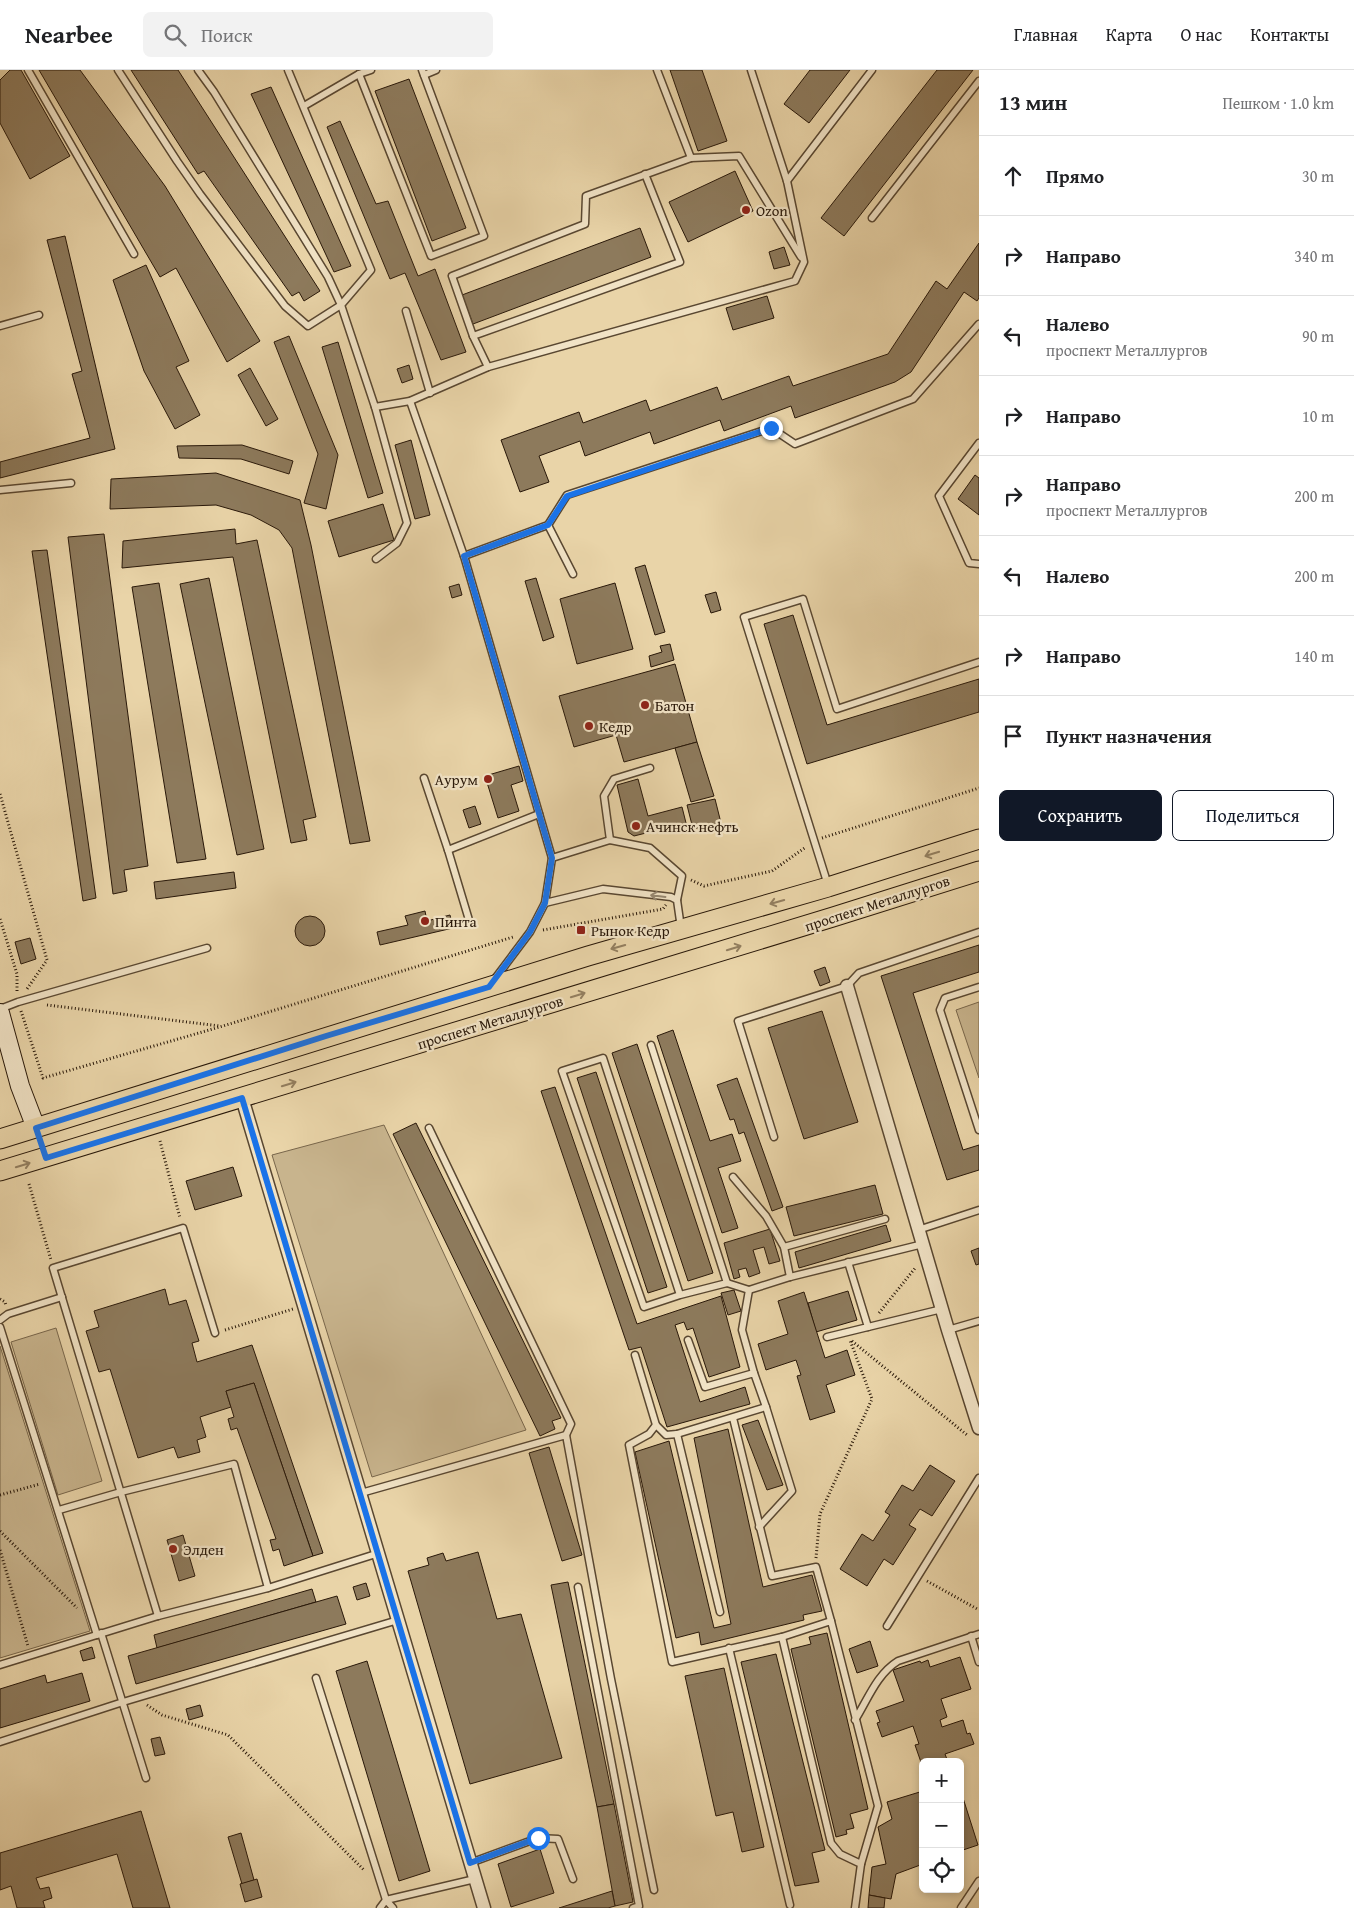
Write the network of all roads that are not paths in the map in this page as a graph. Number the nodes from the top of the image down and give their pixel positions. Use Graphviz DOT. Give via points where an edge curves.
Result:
graph roads {
  1 [pos="28,70"];
  2 [pos="118,70"];
  3 [pos="198,70"];
  4 [pos="288,70"];
  5 [pos="371,70"];
  6 [pos="436,70"];
  7 [pos="657,70"];
  8 [pos="751,70"];
  9 [pos="872,70"];
  10 [pos="423,72"];
  11 [pos="359,74"];
  12 [pos="979,81"];
  13 [pos="304,106"];
  14 [pos="692,158"];
  15 [pos="645,174"];
  16 [pos="787,181"];
  17 [pos="872,218"];
  18 [pos="134,254"];
  19 [pos="804,262"];
  20 [pos="341,305"];
  21 [pos="406,311"];
  22 [pos="39,315"];
  23 [pos="979,324"];
  24 [pos="0,326"];
  25 [pos="473,336"];
  26 [pos="488,367"];
  27 [pos="430,394"];
  28 [pos="410,401"];
  29 [pos="375,407"];
  30 [pos="979,443"];
  31 [pos="71,483"];
  32 [pos="0,490"];
  33 [pos="548,525"];
  34 [pos="464,556"];
  35 [pos="376,559"];
  36 [pos="979,564"];
  37 [pos="573,574"];
  38 [pos="979,662"];
  39 [pos="650,768"];
  40 [pos="424,778"];
  41 [pos="539,814"];
  42 [pos="979,839"];
  43 [pos="610,840"];
  44 [pos="448,850"];
  45 [pos="552,858"];
  46 [pos="979,871"];
  47 [pos="828,887"];
  48 [pos="676,900"];
  49 [pos="545,903"];
  50 [pos="469,920"];
  51 [pos="682,929"];
  52 [pos="979,932"];
  53 [pos="207,948"];
  54 [pos="848,986"];
  55 [pos="489,987"];
  56 [pos="979,987"];
  57 [pos="0,1009"];
  58 [pos="0,1013"];
  59 [pos="651,1046"];
  60 [pos="242,1098"];
  61 [pos="36,1128"];
  62 [pos="428,1128"];
  63 [pos="979,1130"];
  64 [pos="774,1137"];
  65 [pos="0,1139"];
  66 [pos="46,1158"];
  67 [pos="0,1172"];
  68 [pos="733,1177"];
  69 [pos="979,1210"];
  70 [pos="885,1219"];
  71 [pos="918,1230"];
  72 [pos="784,1247"];
  73 [pos="924,1249"];
  74 [pos="848,1262"];
  75 [pos="790,1277"];
  76 [pos="727,1284"];
  77 [pos="749,1290"];
  78 [pos="680,1295"];
  79 [pos="62,1298"];
  80 [pos="942,1309"];
  81 [pos="0,1320"];
  82 [pos="979,1320"];
  83 [pos="0,1327"];
  84 [pos="868,1327"];
  85 [pos="948,1330"];
  86 [pos="215,1333"];
  87 [pos="826,1337"];
  88 [pos="688,1340"];
  89 [pos="635,1355"];
  90 [pos="754,1373"];
  91 [pos="766,1407"];
  92 [pos="733,1418"];
  93 [pos="656,1425"];
  94 [pos="979,1428"];
  95 [pos="677,1434"];
  96 [pos="566,1435"];
  97 [pos="979,1478"];
  98 [pos="121,1492"];
  99 [pos="361,1493"];
  100 [pos="59,1510"];
  101 [pos="759,1528"];
  102 [pos="379,1553"];
  103 [pos="578,1587"];
  104 [pos="268,1588"];
  105 [pos="720,1612"];
  106 [pos="158,1616"];
  107 [pos="398,1620"];
  108 [pos="832,1621"];
  109 [pos="887,1626"];
  110 [pos="99,1634"];
  111 [pos="979,1634"];
  112 [pos="971,1636"];
  113 [pos="782,1638"];
  114 [pos="729,1648"];
  115 [pos="979,1662"];
  116 [pos="0,1665"];
  117 [pos="316,1678"];
  118 [pos="123,1702"];
  119 [pos="856,1720"];
  120 [pos="0,1742"];
  121 [pos="146,1778"];
  122 [pos="470,1863"];
  123 [pos="862,1864"];
  124 [pos="475,1879"];
  125 [pos="573,1879"];
  126 [pos="979,1881"];
  127 [pos="654,1890"];
  128 [pos="386,1900"];
  129 [pos="790,1905"];
  130 [pos="380,1908"];
  131 [pos="392,1908"];
  132 [pos="484,1908"];
  133 [pos="633,1908"];
  134 [pos="855,1908"];
  135 [pos="961,1908"];
  1 -- 18 [label="lane"];
  2 -- 20 [label="lane" via="176,161 285,306 308,326"];
  3 -- 20 [label="lane" via="328,277"];
  4 -- 13 [label="lane"];
  5 -- 11 [label="lane"];
  6 -- 10 [label="lane"];
  7 -- 14 [label="lane"];
  8 -- 16 [label="lane"];
  9 -- 16 [label="lane"];
  10 -- 11 [label="lane" via="484,236 431,256"];
  11 -- 13 [label="lane"];
  12 -- 17 [label="lane"];
  13 -- 20 [label="lane" via="371,270"];
  14 -- 15 [label="lane"];
  14 -- 19 [label="lane" via="739,156"];
  15 -- 25 [label="lane" via="586,196 585,224 452,276"];
  15 -- 25 [label="lane" via="680,262"];
  16 -- 19 [label="lane"];
  19 -- 26 [label="lane" via="794,282"];
  20 -- 29 [label="lane"];
  21 -- 27 [label="lane"];
  22 -- 24 [label="lane"];
  23 -- 33 [label="lane" via="913,399 795,444 771,428 567,496"];
  25 -- 26 [label="lane"];
  26 -- 27 [label="lane"];
  27 -- 28 [label="lane"];
  28 -- 29 [label="lane"];
  28 -- 34 [label="lane"];
  29 -- 35 [label="lane" via="407,523 397,543"];
  30 -- 36 [label="lane" via="939,496 969,563"];
  31 -- 32 [label="lane"];
  33 -- 34 [label="lane"];
  33 -- 37 [label="lane"];
  34 -- 41 [label="lane"];
  38 -- 47 [label="lane" via="837,709 802,599 744,617"];
  39 -- 43 [label="lane" via="614,779 604,796"];
  40 -- 44 [label="lane"];
  41 -- 44 [label="lane"];
  41 -- 45 [label="lane"];
  42 -- 47 [label="main road, проспект Металлургов, one-way"];
  43 -- 45 [label="lane"];
  43 -- 48 [label="lane" via="650,848 682,876"];
  44 -- 50 [label="lane"];
  45 -- 49 [label="lane"];
  60 -- 46 [label="main road, проспект Металлургов, one-way"];
  47 -- 51 [label="main road, проспект Металлургов, one-way"];
  48 -- 49 [label="lane, one-way" via="603,889"];
  48 -- 51 [label="lane"];
  49 -- 55 [label="lane" via="530,932"];
  51 -- 55 [label="main road, проспект Металлургов, one-way"];
  52 -- 54 [label="lane" via="859,973"];
  53 -- 57 [label="lane"];
  54 -- 64 [label="lane" via="738,1021"];
  54 -- 71 [label="street"];
  55 -- 61 [label="main road, проспект Металлургов"];
  56 -- 63 [label="lane" via="945,998 940,1010"];
  58 -- 61 [label="main road" via="20,1086"];
  59 -- 76 [label="lane"];
  60 -- 66 [label="main road, проспект Металлургов"];
  60 -- 99 [label="street"];
  61 -- 65 [label="main road, проспект Металлургов"];
  61 -- 66 [label="main road"];
  62 -- 96 [label="lane" via="571,1424"];
  67 -- 66 [label="main road, проспект Металлургов, one-way"];
  68 -- 72 [label="lane" via="766,1216"];
  69 -- 71 [label="lane"];
  70 -- 72 [label="lane"];
  71 -- 73 [label="street"];
  72 -- 75 [label="lane"];
  73 -- 74 [label="lane"];
  73 -- 80 [label="street"];
  74 -- 75 [label="lane"];
  74 -- 84 [label="lane"];
  75 -- 77 [label="lane"];
  76 -- 77 [label="lane"];
  76 -- 78 [label="lane"];
  77 -- 90 [label="lane" via="742,1330"];
  78 -- 78 [label="lane" via="644,1307 562,1071 603,1058"];
  79 -- 81 [label="lane" via="8,1314"];
  79 -- 86 [label="lane" via="53,1268 183,1228"];
  79 -- 98 [label="lane"];
  80 -- 84 [label="lane"];
  80 -- 85 [label="street"];
  82 -- 85 [label="lane"];
  83 -- 100 [label="lane"];
  84 -- 87 [label="lane"];
  85 -- 94 [label="street"];
  88 -- 90 [label="lane" via="705,1387"];
  89 -- 93 [label="lane"];
  90 -- 91 [label="lane"];
  91 -- 92 [label="lane"];
  91 -- 101 [label="lane" via="792,1492"];
  92 -- 95 [label="lane"];
  92 -- 101 [label="lane"];
  93 -- 95 [label="lane" via="666,1435"];
  93 -- 114 [label="lane" via="629,1446 672,1662"];
  95 -- 105 [label="lane"];
  96 -- 99 [label="lane"];
  96 -- 127 [label="lane"];
  97 -- 109 [label="lane"];
  98 -- 100 [label="lane"];
  98 -- 104 [label="lane" via="234,1464"];
  98 -- 106 [label="lane"];
  99 -- 102 [label="street"];
  100 -- 110 [label="lane"];
  101 -- 108 [label="lane" via="772,1576 816,1566"];
  102 -- 104 [label="lane"];
  102 -- 107 [label="street"];
  103 -- 133 [label="lane" via="639,1906"];
  104 -- 106 [label="lane"];
  106 -- 110 [label="lane"];
  107 -- 118 [label="lane"];
  107 -- 122 [label="street"];
  108 -- 113 [label="lane"];
  108 -- 119 [label="lane"];
  110 -- 116 [label="lane"];
  110 -- 118 [label="lane"];
  111 -- 112 [label="lane"];
  112 -- 115 [label="lane"];
  112 -- 119 [label="lane" via="891,1666 881,1675"];
  113 -- 114 [label="lane"];
  113 -- 123 [label="lane" via="831,1843 840,1854"];
  114 -- 129 [label="lane"];
  117 -- 128 [label="lane"];
  118 -- 120 [label="lane"];
  118 -- 121 [label="lane"];
  119 -- 123 [label="lane" via="878,1806"];
  122 -- 124 [label="street"];
  122 -- 125 [label="lane" via="538,1838 558,1839"];
  123 -- 134 [label="lane"];
  124 -- 128 [label="lane"];
  124 -- 132 [label="street"];
  126 -- 135 [label="lane"];
  128 -- 130 [label="lane"];
  128 -- 131 [label="lane"];
}
